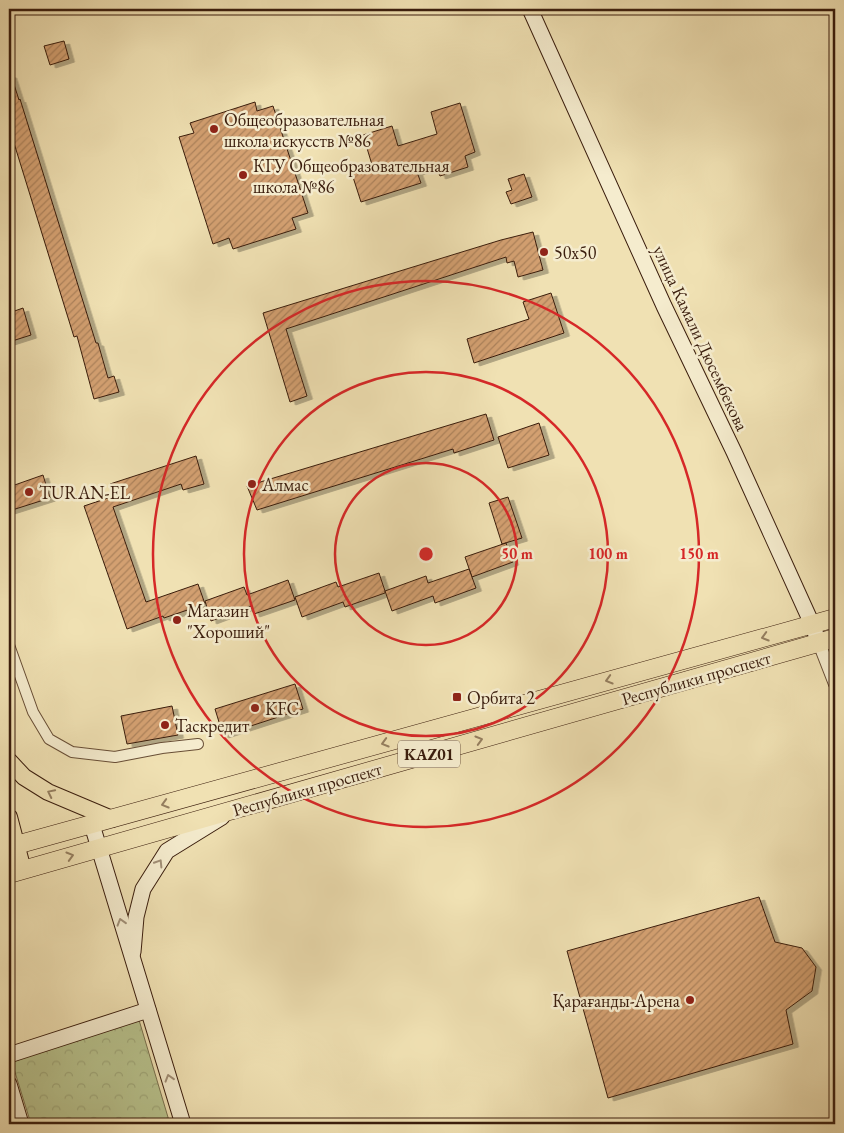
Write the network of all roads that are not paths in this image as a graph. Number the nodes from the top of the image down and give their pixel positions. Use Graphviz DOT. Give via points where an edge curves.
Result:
graph roads {
  1 [pos="530,9"];
  2 [pos="835,618"];
  3 [pos="812,624"];
  4 [pos="827,640"];
  5 [pos="9,645"];
  6 [pos="835,684"];
  7 [pos="198,744"];
  8 [pos="9,761"];
  9 [pos="232,811"];
  10 [pos="9,817"];
  11 [pos="112,819"];
  12 [pos="92,825"];
  13 [pos="13,846"];
  14 [pos="98,848"];
  15 [pos="16,872"];
  16 [pos="132,959"];
  17 [pos="148,1010"];
  18 [pos="9,1055"];
  19 [pos="9,1084"];
  20 [pos="21,1124"];
  21 [pos="184,1124"];
  1 -- 3 [label="main road, улица Камали Дюсембекова"];
  2 -- 3 [label="highway, Республики проспект / KАZ01"];
  3 -- 4 [label="main road, улица Камали Дюсембекова"];
  3 -- 11 [label="highway, Республики проспект / KАZ01, one-way"];
  4 -- 6 [label="street, улица Камали Дюсембекова"];
  9 -- 4 [label="highway, Республики проспект / KАZ01, one-way"];
  5 -- 7 [label="street" via="33,712 48,739 72,752 115,758"];
  11 -- 8 [label="main road, one-way" via="48,792 24,777"];
  9 -- 14 [label="highway, Республики проспект / KАZ01"];
  16 -- 9 [label="main road, one-way" via="136,917 143,889 167,851"];
  10 -- 13 [label="main road"];
  11 -- 12 [label="highway, Республики проспект / KАZ01"];
  12 -- 13 [label="highway, Республики проспект / KАZ01"];
  12 -- 14 [label="main road"];
  13 -- 15 [label="main road"];
  15 -- 14 [label="highway, Республики проспект / KАZ01, one-way"];
  16 -- 14 [label="main road, one-way"];
  16 -- 17 [label="main road"];
  17 -- 18 [label="main road"];
  21 -- 17 [label="main road, one-way"];
  19 -- 20 [label="main road"];
}
